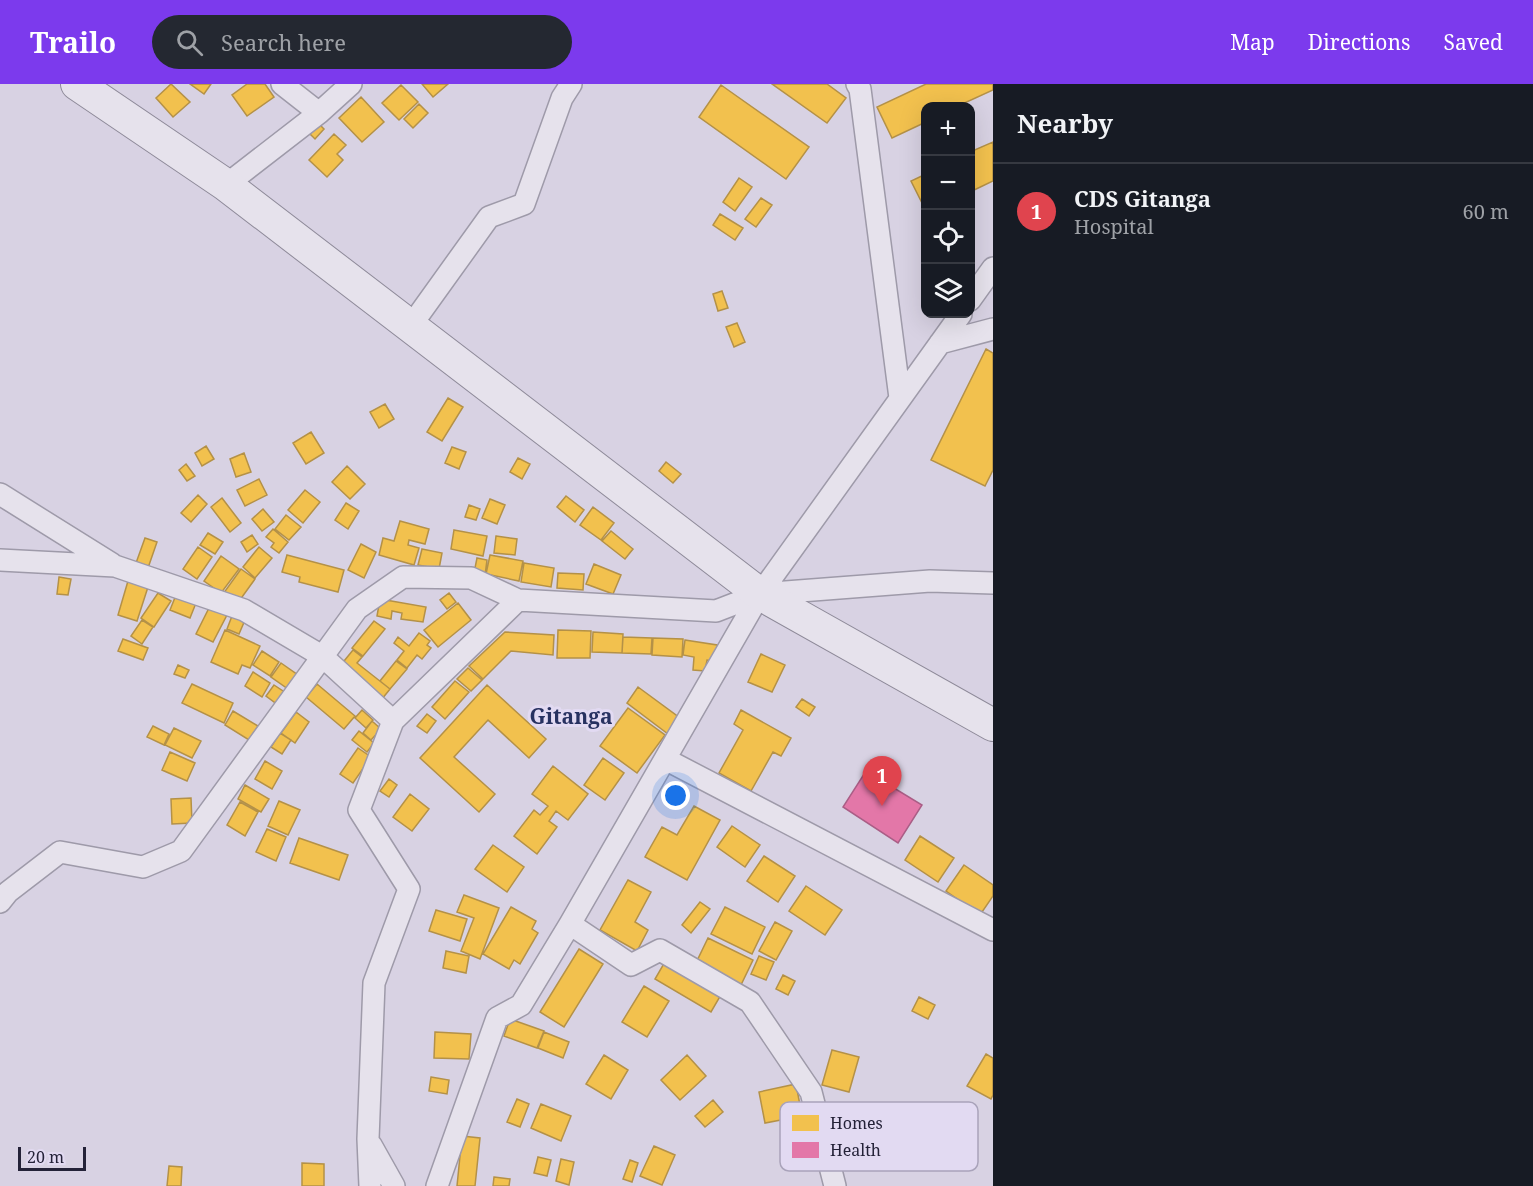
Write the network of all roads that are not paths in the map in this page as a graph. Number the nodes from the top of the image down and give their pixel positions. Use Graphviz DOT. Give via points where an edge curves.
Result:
graph roads {
  1 [pos="77,84"];
  2 [pos="282,84"];
  3 [pos="351,84"];
  4 [pos="571,84"];
  5 [pos="857,84"];
  6 [pos="319,113"];
  7 [pos="226,185"];
  8 [pos="993,268"];
  9 [pos="975,293"];
  10 [pos="958,318"];
  11 [pos="410,327"];
  12 [pos="993,329"];
  13 [pos="940,343"];
  14 [pos="900,398"];
  15 [pos="0,494"];
  16 [pos="0,560"];
  17 [pos="115,566"];
  18 [pos="993,582"];
  19 [pos="760,594"];
  20 [pos="518,600"];
  21 [pos="322,656"];
  22 [pos="393,721"];
  23 [pos="993,725"];
  24 [pos="665,759"];
  25 [pos="0,902"];
  26 [pos="570,924"];
  27 [pos="993,930"];
  28 [pos="814,1102"];
  29 [pos="368,1139"];
  30 [pos="831,1171"];
  31 [pos="370,1186"];
  32 [pos="394,1186"];
  33 [pos="437,1186"];
  34 [pos="835,1186"];
  1 -- 7 [label="main road"];
  2 -- 6 [label="street"];
  3 -- 6 [label="street"];
  4 -- 11 [label="street" via="524,204 489,217"];
  5 -- 14 [label="street"];
  6 -- 7 [label="street"];
  7 -- 11 [label="main road"];
  8 -- 9 [label="street"];
  10 -- 13 [label="street"];
  11 -- 19 [label="main road"];
  12 -- 13 [label="street"];
  13 -- 14 [label="street"];
  14 -- 19 [label="street"];
  15 -- 17 [label="street"];
  16 -- 17 [label="street"];
  17 -- 21 [label="street" via="244,610"];
  18 -- 19 [label="street" via="930,581"];
  19 -- 20 [label="street" via="716,611"];
  19 -- 23 [label="main road"];
  19 -- 24 [label="street"];
  20 -- 21 [label="street" via="471,578 403,577 357,609"];
  20 -- 22 [label="street"];
  21 -- 22 [label="street"];
  21 -- 25 [label="street" via="181,851 143,867 60,852"];
  22 -- 29 [label="street" via="359,810 409,889 374,983"];
  24 -- 26 [label="street"];
  24 -- 27 [label="street"];
  26 -- 28 [label="street" via="631,965 660,950 750,1002 811,1092"];
  26 -- 33 [label="street" via="521,1005 496,1018"];
  29 -- 31 [label="street"];
  29 -- 32 [label="street"];
  30 -- 34 [label="street"];
}
